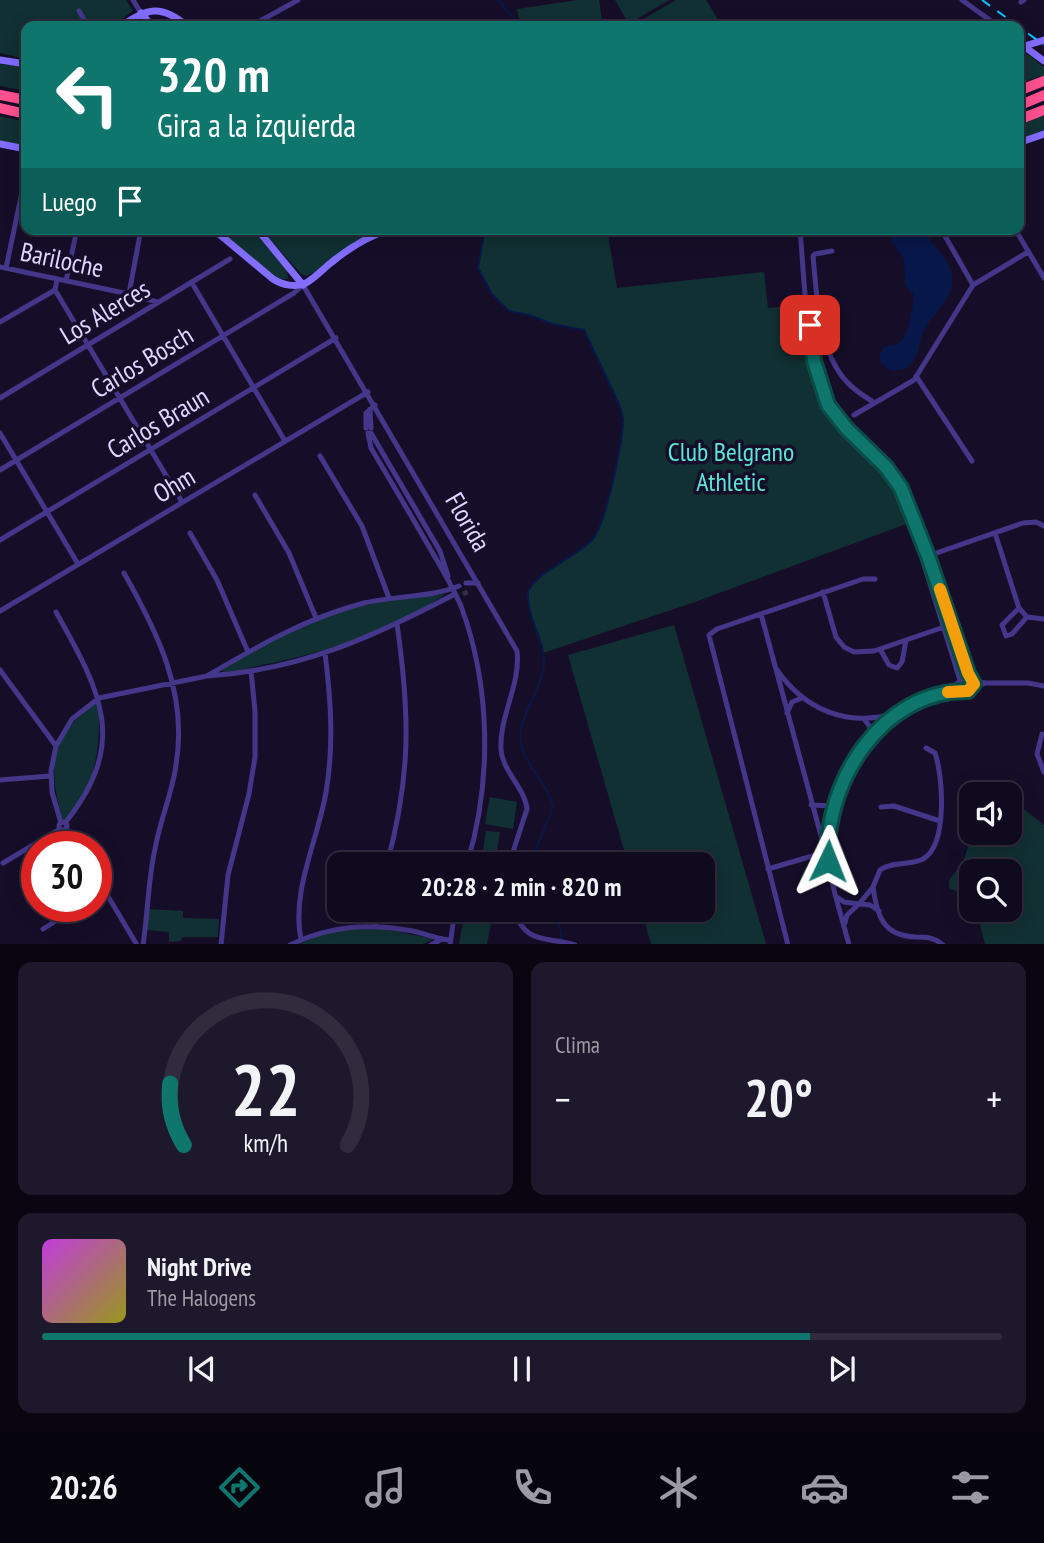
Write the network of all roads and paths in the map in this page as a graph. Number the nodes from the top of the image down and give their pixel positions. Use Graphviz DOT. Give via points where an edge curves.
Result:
graph roads {
  1 [pos="133,0"];
  2 [pos="298,0"];
  3 [pos="962,0"];
  4 [pos="79,11"];
  5 [pos="141,13"];
  6 [pos="85,21"];
  7 [pos="129,21"];
  8 [pos="148,21"];
  9 [pos="179,21"];
  10 [pos="260,21"];
  11 [pos="991,21"];
  12 [pos="1044,40"];
  13 [pos="1024,47"];
  14 [pos="1024,49"];
  15 [pos="0,60"];
  16 [pos="1044,61"];
  17 [pos="21,63"];
  18 [pos="1044,81"];
  19 [pos="1024,89"];
  20 [pos="0,95"];
  21 [pos="1044,95"];
  22 [pos="21,98"];
  23 [pos="1024,103"];
  24 [pos="0,108"];
  25 [pos="1044,110"];
  26 [pos="21,113"];
  27 [pos="1024,118"];
  28 [pos="1043,136"];
  29 [pos="1024,141"];
  30 [pos="0,144"];
  31 [pos="21,148"];
  32 [pos="21,194"];
  33 [pos="76,235"];
  34 [pos="140,235"];
  35 [pos="220,235"];
  36 [pos="262,235"];
  37 [pos="376,235"];
  38 [pos="801,235"];
  39 [pos="944,235"];
  40 [pos="1019,235"];
  41 [pos="832,251"];
  42 [pos="1028,252"];
  43 [pos="230,259"];
  44 [pos="3,268"];
  45 [pos="1044,278"];
  46 [pos="57,279"];
  47 [pos="66,281"];
  48 [pos="192,283"];
  49 [pos="303,285"];
  50 [pos="973,285"];
  51 [pos="55,290"];
  52 [pos="129,294"];
  53 [pos="158,302"];
  54 [pos="0,322"];
  55 [pos="223,335"];
  56 [pos="336,338"];
  57 [pos="88,345"];
  58 [pos="916,376"];
  59 [pos="254,388"];
  60 [pos="368,392"];
  61 [pos="0,398"];
  62 [pos="120,398"];
  63 [pos="873,402"];
  64 [pos="373,407"];
  65 [pos="854,415"];
  66 [pos="0,433"];
  67 [pos="285,441"];
  68 [pos="151,450"];
  69 [pos="320,456"];
  70 [pos="16,460"];
  71 [pos="972,461"];
  72 [pos="0,470"];
  73 [pos="255,495"];
  74 [pos="182,502"];
  75 [pos="47,512"];
  76 [pos="1044,526"];
  77 [pos="190,533"];
  78 [pos="995,533"];
  79 [pos="0,540"];
  80 [pos="925,557"];
  81 [pos="78,564"];
  82 [pos="124,573"];
  83 [pos="874,579"];
  84 [pos="478,583"];
  85 [pos="453,592"];
  86 [pos="823,592"];
  87 [pos="389,598"];
  88 [pos="1020,608"];
  89 [pos="0,611"];
  90 [pos="56,612"];
  91 [pos="761,614"];
  92 [pos="1027,617"];
  93 [pos="316,618"];
  94 [pos="1044,619"];
  95 [pos="397,625"];
  96 [pos="944,627"];
  97 [pos="906,640"];
  98 [pos="880,649"];
  99 [pos="248,652"];
  100 [pos="325,653"];
  101 [pos="774,665"];
  102 [pos="0,670"];
  103 [pos="251,671"];
  104 [pos="207,676"];
  105 [pos="972,679"];
  106 [pos="959,681"];
  107 [pos="174,682"];
  108 [pos="985,682"];
  109 [pos="1044,686"];
  110 [pos="972,689"];
  111 [pos="964,691"];
  112 [pos="944,693"];
  113 [pos="99,698"];
  114 [pos="802,698"];
  115 [pos="906,710"];
  116 [pos="787,713"];
  117 [pos="862,718"];
  118 [pos="1042,734"];
  119 [pos="871,738"];
  120 [pos="56,746"];
  121 [pos="926,748"];
  122 [pos="1044,772"];
  123 [pos="51,776"];
  124 [pos="0,780"];
  125 [pos="811,805"];
  126 [pos="834,806"];
  127 [pos="881,807"];
  128 [pos="940,821"];
  129 [pos="63,826"];
  130 [pos="67,831"];
  131 [pos="390,852"];
  132 [pos="470,852"];
  133 [pos="513,852"];
  134 [pos="826,852"];
  135 [pos="3,863"];
  136 [pos="768,869"];
  137 [pos="873,887"];
  138 [pos="837,897"];
  139 [pos="112,903"];
  140 [pos="859,904"];
  141 [pos="879,911"];
  142 [pos="54,922"];
  143 [pos="375,922"];
  144 [pos="453,922"];
  145 [pos="518,922"];
  146 [pos="375,925"];
  147 [pos="845,926"];
  148 [pos="43,929"];
  149 [pos="442,939"];
  150 [pos="301,940"];
  151 [pos="450,942"];
  152 [pos="137,944"];
  153 [pos="143,944"];
  154 [pos="221,944"];
  155 [pos="290,944"];
  156 [pos="431,944"];
  157 [pos="572,944"];
  158 [pos="788,944"];
  159 [pos="849,944"];
  160 [pos="943,944"];
  1 -- 5 [label="street"];
  2 -- 10 [label="street"];
  3 -- 11 [label="street"];
  4 -- 6 [label="street"];
  5 -- 7 [label="street"];
  5 -- 8 [label="street"];
  5 -- 9 [label="street" via="165,12"];
  12 -- 13 [label="street"];
  14 -- 16 [label="street"];
  15 -- 17 [label="street"];
  18 -- 19 [label="highway"];
  20 -- 22 [label="highway"];
  21 -- 23 [label="highway"];
  24 -- 26 [label="highway"];
  25 -- 27 [label="highway"];
  28 -- 29 [label="street"];
  30 -- 31 [label="street"];
  32 -- 44 [label="street"];
  33 -- 47 [label="street"];
  34 -- 52 [label="street"];
  35 -- 49 [label="street" via="279,283"];
  36 -- 49 [label="street, Florida"];
  37 -- 49 [label="street" via="344,251"];
  38 -- 80 [label="street" via="813,353 824,397 847,429 886,467"];
  39 -- 50 [label="street"];
  40 -- 42 [label="street"];
  41 -- 63 [label="street" via="813,257 823,332 842,376"];
  42 -- 45 [label="street"];
  42 -- 50 [label="street"];
  43 -- 48 [label="street, Los Alerces"];
  44 -- 46 [label="street, Bariloche"];
  46 -- 47 [label="street, Bariloche"];
  46 -- 51 [label="street"];
  47 -- 52 [label="street, Bariloche"];
  48 -- 53 [label="street, Los Alerces"];
  48 -- 55 [label="street"];
  49 -- 55 [label="street, Carlos Bosch"];
  49 -- 56 [label="street, Florida"];
  50 -- 58 [label="street"];
  51 -- 54 [label="street"];
  51 -- 57 [label="street"];
  52 -- 53 [label="street, Bariloche"];
  53 -- 57 [label="street, Los Alerces"];
  55 -- 59 [label="street"];
  55 -- 62 [label="street, Carlos Bosch"];
  56 -- 59 [label="street, Carlos Braun"];
  56 -- 60 [label="street, Florida"];
  57 -- 61 [label="street, Los Alerces"];
  57 -- 62 [label="street"];
  58 -- 63 [label="street"];
  58 -- 71 [label="street"];
  59 -- 67 [label="street"];
  59 -- 68 [label="street, Carlos Braun"];
  60 -- 64 [label="street, Florida"];
  60 -- 67 [label="street, Ohm"];
  62 -- 68 [label="street"];
  62 -- 70 [label="street, Carlos Bosch"];
  63 -- 65 [label="street"];
  64 -- 84 [label="street, Florida"];
  64 -- 85 [label="street" via="366,413 372,442"];
  66 -- 70 [label="street"];
  67 -- 74 [label="street, Ohm"];
  68 -- 74 [label="street"];
  68 -- 75 [label="street, Carlos Braun"];
  69 -- 87 [label="street" via="359,520"];
  70 -- 72 [label="street, Carlos Bosch"];
  70 -- 75 [label="street"];
  73 -- 93 [label="street" via="289,553"];
  74 -- 81 [label="street, Ohm"];
  75 -- 79 [label="street, Carlos Braun"];
  75 -- 81 [label="street"];
  76 -- 78 [label="street" via="1028,522"];
  77 -- 99 [label="street" via="217,580"];
  78 -- 80 [label="street"];
  78 -- 88 [label="street"];
  80 -- 96 [label="street"];
  80 -- 105 [label="street"];
  81 -- 89 [label="street, Ohm"];
  82 -- 107 [label="street"];
  83 -- 86 [label="street"];
  84 -- 85 [label="street" via="463,584"];
  84 -- 85 [label="street" via="467,593"];
  84 -- 133 [label="street, Florida" via="517,655 501,750 527,809"];
  85 -- 87 [label="street"];
  85 -- 95 [label="street"];
  85 -- 132 [label="street" via="476,664 485,731 482,795"];
  86 -- 91 [label="street"];
  86 -- 98 [label="street" via="839,642 860,653"];
  87 -- 93 [label="street"];
  88 -- 92 [label="street"];
  88 -- 92 [label="street" via="1002,625 1006,636"];
  90 -- 113 [label="street"];
  91 -- 101 [label="street"];
  91 -- 136 [label="street" via="712,631 708,638"];
  92 -- 94 [label="street"];
  93 -- 99 [label="street"];
  95 -- 100 [label="street"];
  95 -- 131 [label="street" via="408,742"];
  96 -- 97 [label="street"];
  96 -- 106 [label="street"];
  97 -- 98 [label="street"];
  97 -- 98 [label="street" via="897,668 889,665"];
  99 -- 104 [label="street"];
  100 -- 103 [label="street"];
  100 -- 150 [label="street" via="331,751 302,897"];
  101 -- 114 [label="street"];
  101 -- 116 [label="street"];
  102 -- 120 [label="street"];
  103 -- 104 [label="street"];
  103 -- 154 [label="street" via="255,757 228,875"];
  104 -- 107 [label="street"];
  105 -- 106 [label="street"];
  105 -- 108 [label="street"];
  105 -- 110 [label="street"];
  106 -- 111 [label="street"];
  106 -- 112 [label="street"];
  107 -- 113 [label="street"];
  107 -- 153 [label="street" via="177,765 155,848"];
  108 -- 109 [label="street"];
  108 -- 110 [label="street"];
  110 -- 111 [label="street"];
  111 -- 112 [label="street"];
  112 -- 115 [label="street"];
  113 -- 120 [label="street" via="72,719"];
  113 -- 129 [label="street" via="102,733 97,768"];
  114 -- 116 [label="street" via="794,700"];
  114 -- 117 [label="street" via="827,712"];
  115 -- 117 [label="street"];
  115 -- 119 [label="street"];
  116 -- 125 [label="street"];
  117 -- 119 [label="street" via="870,727"];
  118 -- 122 [label="street" via="1037,754"];
  119 -- 126 [label="street" via="846,776"];
  120 -- 123 [label="street"];
  121 -- 128 [label="street" via="935,753 939,765"];
  123 -- 124 [label="street"];
  123 -- 129 [label="street"];
  125 -- 126 [label="street"];
  125 -- 134 [label="street"];
  126 -- 134 [label="street"];
  127 -- 128 [label="street" via="894,806"];
  128 -- 137 [label="street" via="926,856 884,867"];
  129 -- 130 [label="street"];
  129 -- 135 [label="street"];
  134 -- 136 [label="street"];
  134 -- 138 [label="street"];
  136 -- 158 [label="street"];
  137 -- 140 [label="street"];
  137 -- 141 [label="street"];
  138 -- 140 [label="street"];
  138 -- 147 [label="street"];
  139 -- 152 [label="street"];
  140 -- 141 [label="street"];
  140 -- 147 [label="street" via="847,915"];
  141 -- 160 [label="street" via="896,935 931,938"];
  142 -- 148 [label="street"];
  143 -- 146 [label="street"];
  144 -- 151 [label="street"];
  145 -- 157 [label="street" via="537,939"];
  146 -- 149 [label="street"];
  146 -- 150 [label="street" via="330,929"];
  147 -- 159 [label="street"];
  149 -- 151 [label="street"];
  149 -- 156 [label="street"];
  150 -- 155 [label="street"];
}
